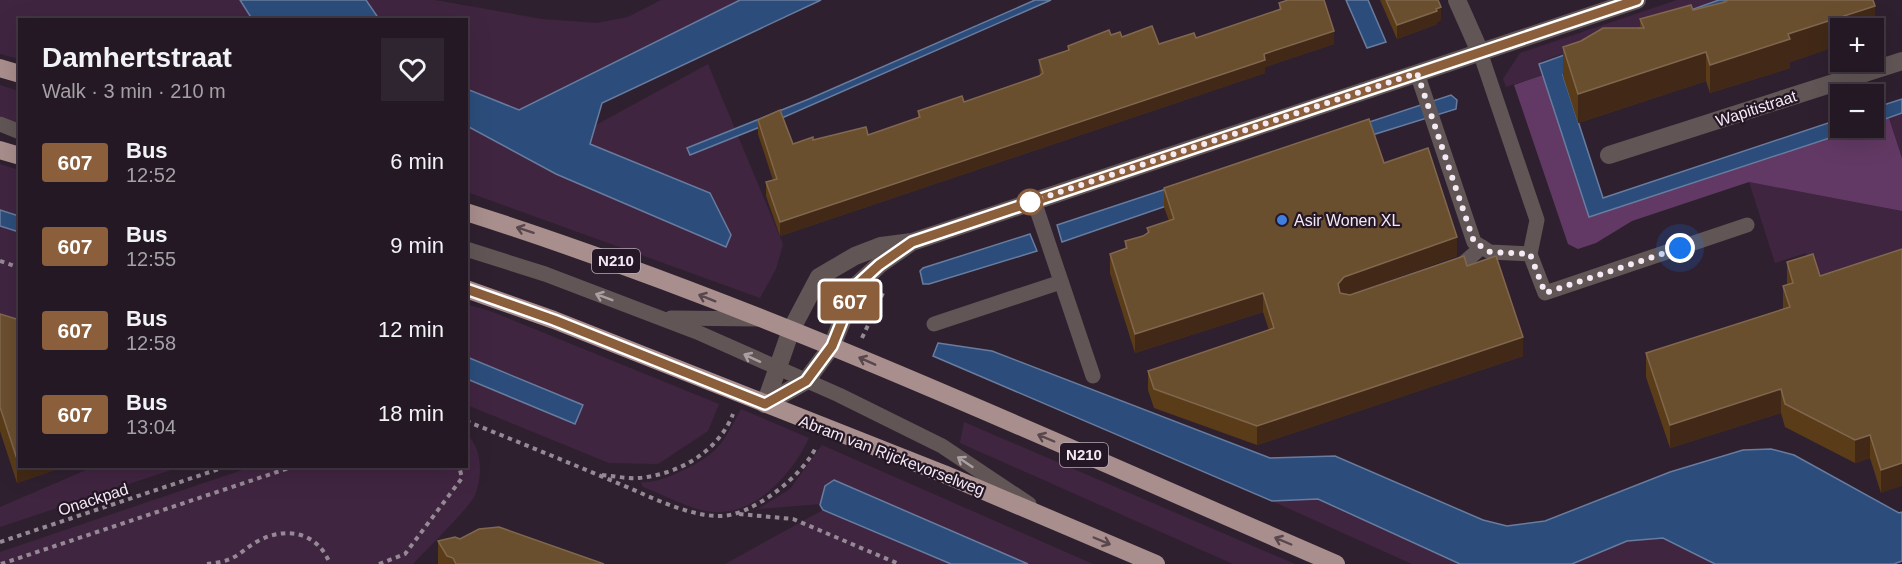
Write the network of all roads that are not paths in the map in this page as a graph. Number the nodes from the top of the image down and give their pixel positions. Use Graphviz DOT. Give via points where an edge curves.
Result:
graph roads {
  1 [pos="1457,0"];
  2 [pos="1637,0"];
  3 [pos="1480,52"];
  4 [pos="1902,61"];
  5 [pos="0,68"];
  6 [pos="18,73"];
  7 [pos="1417,73"];
  8 [pos="0,124"];
  9 [pos="18,131"];
  10 [pos="0,150"];
  11 [pos="18,155"];
  12 [pos="1609,155"];
  13 [pos="1034,201"];
  14 [pos="468,213"];
  15 [pos="1747,225"];
  16 [pos="912,242"];
  17 [pos="1482,247"];
  18 [pos="468,250"];
  19 [pos="1530,254"];
  20 [pos="1437,274"];
  21 [pos="1061,282"];
  22 [pos="468,290"];
  23 [pos="659,318"];
  24 [pos="762,319"];
  25 [pos="934,324"];
  26 [pos="791,330"];
  27 [pos="832,346"];
  28 [pos="779,370"];
  29 [pos="1093,376"];
  30 [pos="806,381"];
  31 [pos="765,404"];
  32 [pos="1049,518"];
  33 [pos="1156,564"];
  34 [pos="1336,564"];
  1 -- 3 [label="street"];
  2 -- 3 [label="street"];
  3 -- 7 [label="street"];
  3 -- 19 [label="lane" via="1537,220"];
  4 -- 12 [label="street, Wapitistraat"];
  5 -- 6 [label="highway"];
  7 -- 13 [label="street"];
  7 -- 17 [label="lane" via="1474,242"];
  8 -- 9 [label="lane"];
  10 -- 11 [label="highway"];
  13 -- 16 [label="street"];
  13 -- 21 [label="lane"];
  24 -- 14 [label="highway, Abram van Rijckevorselweg / N210, one-way" via="587,250"];
  15 -- 19 [label="lane" via="1545,293"];
  16 -- 26 [label="street" via="872,249 819,277"];
  16 -- 27 [label="street" via="856,286"];
  17 -- 19 [label="lane" via="1490,252"];
  17 -- 20 [label="lane" via="1460,267"];
  23 -- 18 [label="lane, Abram van Rijckevorselweg / N210, one-way" via="545,274"];
  21 -- 25 [label="lane"];
  21 -- 29 [label="lane"];
  22 -- 31 [label="highway, Abram van Rijckevorselweg / N210"];
  23 -- 24 [label="lane, Abram van Rijckevorselweg / N210"];
  28 -- 23 [label="lane, Abram van Rijckevorselweg / N210, one-way"];
  24 -- 26 [label="highway, Abram van Rijckevorselweg / N210"];
  26 -- 27 [label="highway, Abram van Rijckevorselweg / N210"];
  26 -- 28 [label="street"];
  27 -- 30 [label="street"];
  34 -- 27 [label="highway, Abram van Rijckevorselweg / N210, one-way"];
  28 -- 30 [label="lane, Abram van Rijckevorselweg / N210"];
  28 -- 31 [label="street"];
  30 -- 31 [label="street"];
  32 -- 30 [label="lane, Abram van Rijckevorselweg / N210, one-way" via="942,446"];
  31 -- 32 [label="highway, Abram van Rijckevorselweg / N210"];
  32 -- 33 [label="highway, Abram van Rijckevorselweg / N210, one-way"];
}
